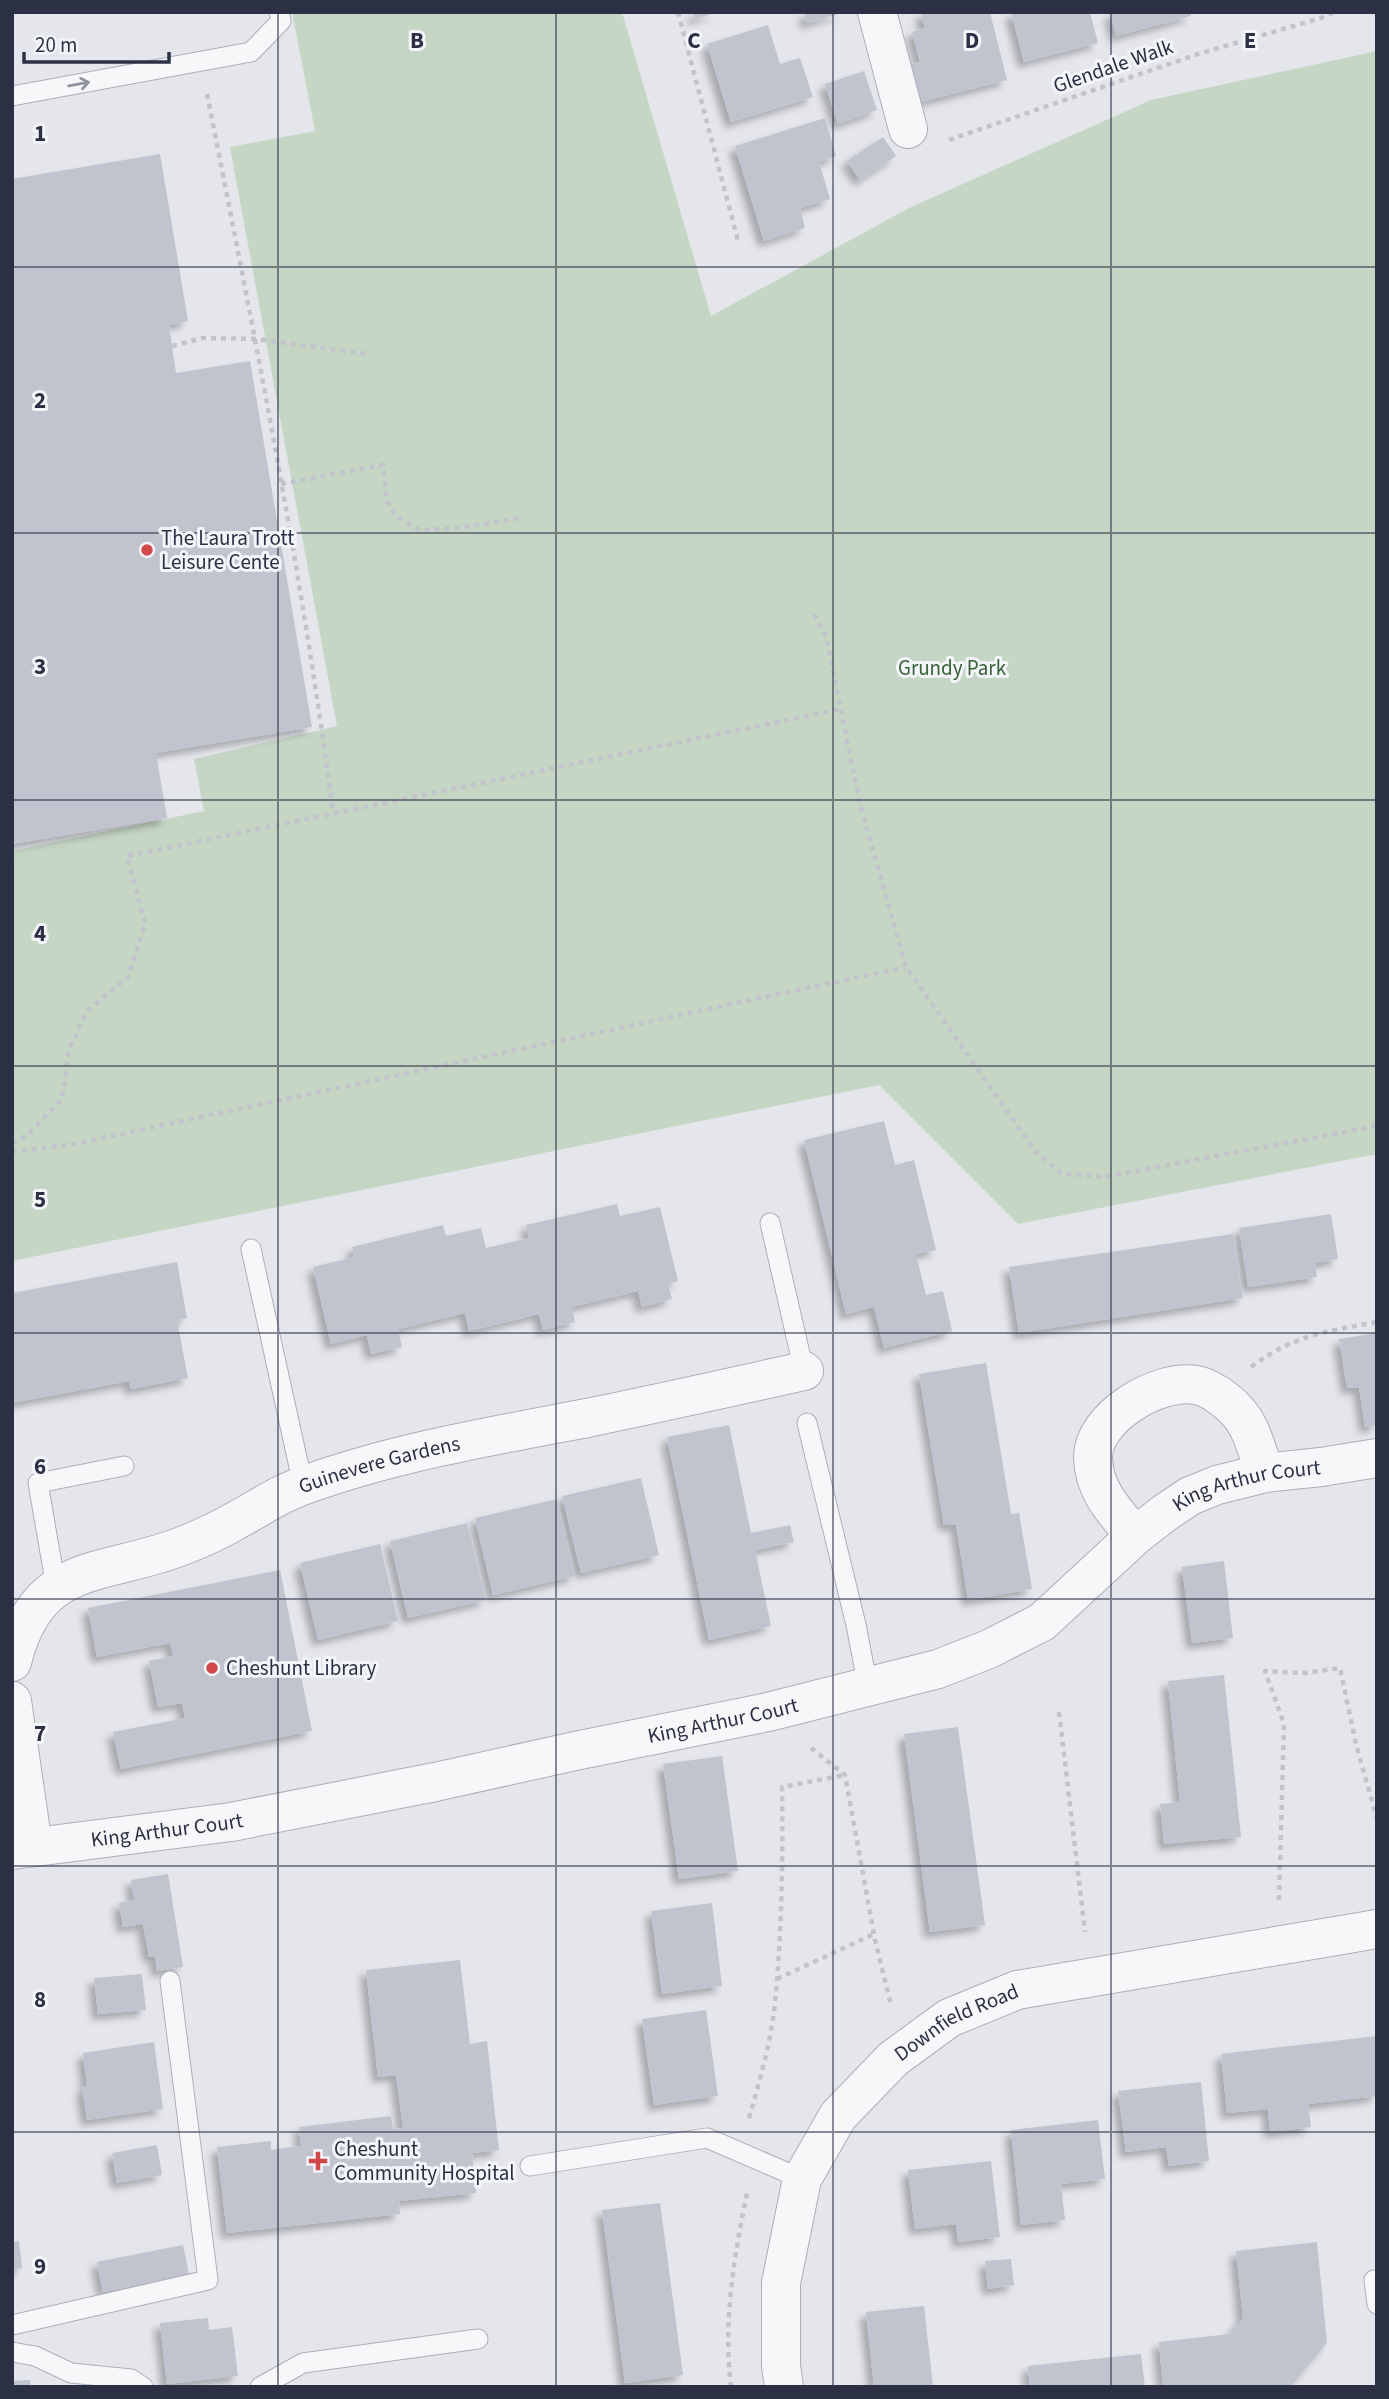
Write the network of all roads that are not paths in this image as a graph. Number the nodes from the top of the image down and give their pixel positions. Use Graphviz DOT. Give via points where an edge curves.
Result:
graph roads {
  1 [pos="279,12"];
  2 [pos="877,12"];
  3 [pos="12,96"];
  4 [pos="908,129"];
  5 [pos="770,1223"];
  6 [pos="251,1249"];
  7 [pos="804,1371"];
  8 [pos="807,1423"];
  9 [pos="1377,1458"];
  10 [pos="124,1466"];
  11 [pos="1265,1472"];
  12 [pos="303,1485"];
  13 [pos="1135,1536"];
  14 [pos="56,1587"];
  15 [pos="12,1662"];
  16 [pos="868,1687"];
  17 [pos="12,1701"];
  18 [pos="15,1751"];
  19 [pos="22,1848"];
  20 [pos="1377,1929"];
  21 [pos="170,1981"];
  22 [pos="530,2166"];
  23 [pos="803,2179"];
  24 [pos="1374,2280"];
  25 [pos="1377,2304"];
  26 [pos="12,2325"];
  27 [pos="478,2339"];
  28 [pos="12,2353"];
  29 [pos="142,2387"];
  30 [pos="260,2387"];
  31 [pos="784,2387"];
  3 -- 1 [label="lane, one-way" via="250,52 281,21"];
  2 -- 4 [label="street"];
  5 -- 7 [label="lane"];
  6 -- 12 [label="lane"];
  7 -- 12 [label="street, Guinevere Gardens" via="437,1447"];
  8 -- 16 [label="lane"];
  9 -- 11 [label="street, King Arthur Court"];
  10 -- 14 [label="lane" via="38,1483"];
  11 -- 13 [label="street, King Arthur Court" via="1191,1496"];
  11 -- 13 [label="street" via="1246,1423 1223,1399 1195,1385 1172,1387 1129,1403 1110,1418 1092,1456 1104,1499"];
  12 -- 14 [label="street, Guinevere Gardens" via="182,1546 99,1568"];
  13 -- 16 [label="street, King Arthur Court" via="1042,1622 938,1669"];
  14 -- 15 [label="street, Guinevere Gardens" via="26,1620"];
  16 -- 19 [label="street, King Arthur Court" via="768,1712 231,1822"];
  17 -- 18 [label="street"];
  18 -- 19 [label="street"];
  20 -- 23 [label="street, Downfield Road" via="1017,1990 948,2018 893,2059 838,2116"];
  21 -- 26 [label="lane" via="208,2280"];
  22 -- 23 [label="lane" via="707,2138"];
  23 -- 31 [label="street, Downfield Road" via="781,2283"];
  24 -- 25 [label="lane"];
  27 -- 30 [label="lane" via="303,2363"];
  28 -- 29 [label="lane" via="35,2357 71,2373 131,2379"];
}
